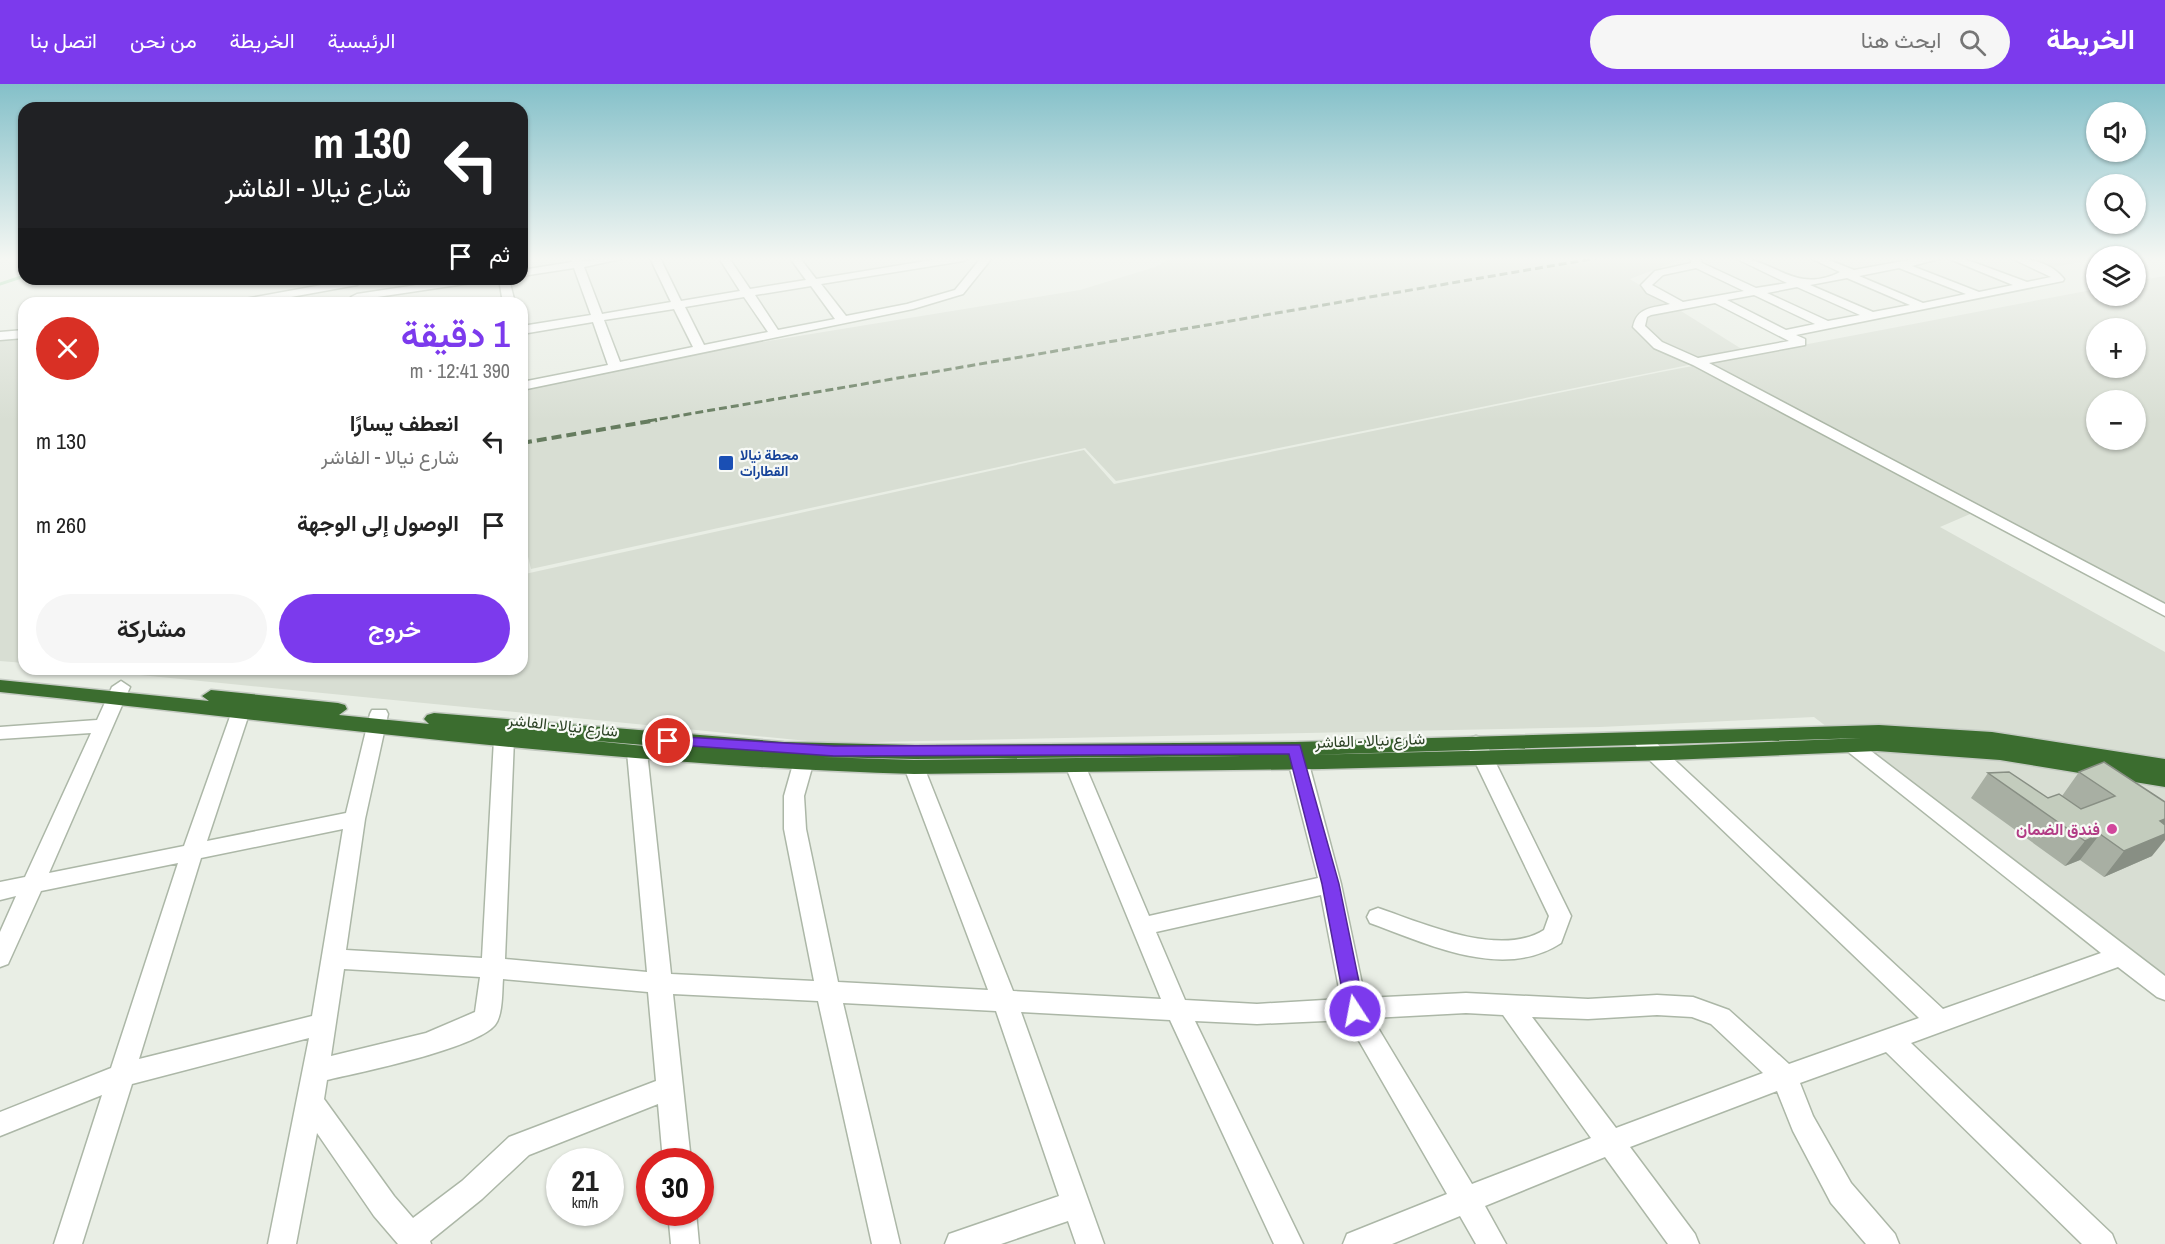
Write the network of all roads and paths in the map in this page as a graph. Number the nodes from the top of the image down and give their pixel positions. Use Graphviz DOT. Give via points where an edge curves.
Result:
graph roads {
  1 [pos="595,312"];
  2 [pos="631,312"];
  3 [pos="683,312"];
  4 [pos="759,312"];
  5 [pos="837,312"];
  6 [pos="884,312"];
  7 [pos="1647,312"];
  8 [pos="1743,312"];
  9 [pos="1799,312"];
  10 [pos="1863,312"];
  11 [pos="1891,312"];
  12 [pos="1872,316"];
  13 [pos="597,318"];
  14 [pos="844,322"];
  15 [pos="1827,325"];
  16 [pos="528,329"];
  17 [pos="1787,333"];
  18 [pos="18,334"];
  19 [pos="0,336"];
  20 [pos="776,336"];
  21 [pos="700,350"];
  22 [pos="1697,362"];
  23 [pos="615,367"];
  24 [pos="528,384"];
  25 [pos="2165,611"];
  26 [pos="0,674"];
  27 [pos="0,686"];
  28 [pos="119,692"];
  29 [pos="226,705"];
  30 [pos="377,719"];
  31 [pos="104,726"];
  32 [pos="0,733"];
  33 [pos="504,739"];
  34 [pos="1912,739"];
  35 [pos="1782,740"];
  36 [pos="1847,743"];
  37 [pos="1647,746"];
  38 [pos="1479,749"];
  39 [pos="637,752"];
  40 [pos="2040,753"];
  41 [pos="1297,755"];
  42 [pos="804,756"];
  43 [pos="1075,765"];
  44 [pos="2165,766"];
  45 [pos="914,767"];
  46 [pos="2165,780"];
  47 [pos="355,819"];
  48 [pos="192,853"];
  49 [pos="34,884"];
  50 [pos="1330,884"];
  51 [pos="0,891"];
  52 [pos="1378,917"];
  53 [pos="1143,926"];
  54 [pos="2121,956"];
  55 [pos="0,957"];
  56 [pos="332,959"];
  57 [pos="493,968"];
  58 [pos="659,983"];
  59 [pos="2165,990"];
  60 [pos="828,992"];
  61 [pos="1005,1002"];
  62 [pos="1509,1004"];
  63 [pos="1177,1009"];
  64 [pos="1355,1011"];
  65 [pos="1938,1020"];
  66 [pos="321,1024"];
  67 [pos="1889,1038"];
  68 [pos="316,1071"];
  69 [pos="123,1075"];
  70 [pos="1784,1076"];
  71 [pos="670,1088"];
  72 [pos="310,1101"];
  73 [pos="0,1124"];
  74 [pos="1611,1141"];
  75 [pos="676,1148"];
  76 [pos="1465,1200"];
  77 [pos="1077,1204"];
  78 [pos="683,1226"];
  79 [pos="415,1241"];
  80 [pos="68,1244"];
  81 [pos="282,1244"];
  82 [pos="685,1244"];
  83 [pos="886,1244"];
  84 [pos="959,1244"];
  85 [pos="1090,1244"];
  86 [pos="1289,1244"];
  87 [pos="1357,1244"];
  88 [pos="1492,1244"];
  89 [pos="1685,1244"];
  90 [pos="1885,1244"];
  91 [pos="2102,1244"];
  1 -- 13 [label="street"];
  2 -- 13 [label="street"];
  3 -- 21 [label="street"];
  4 -- 20 [label="street"];
  5 -- 14 [label="street"];
  6 -- 14 [label="street"];
  7 -- 22 [label="street" via="1641,316 1639,327 1658,345"];
  8 -- 17 [label="street"];
  9 -- 15 [label="street"];
  10 -- 12 [label="street"];
  11 -- 12 [label="street"];
  12 -- 15 [label="street"];
  13 -- 16 [label="street"];
  13 -- 23 [label="street"];
  14 -- 20 [label="street"];
  15 -- 17 [label="street"];
  17 -- 22 [label="street" via="1802,342"];
  18 -- 19 [label="street"];
  20 -- 21 [label="street"];
  21 -- 23 [label="street"];
  22 -- 25 [label="street"];
  23 -- 24 [label="street"];
  26 -- 28 [label="highway, شارع نيالا - الفاشر"];
  27 -- 28 [label="highway, شارع نيالا - الفاشر"];
  28 -- 29 [label="highway, شارع نيالا - الفاشر"];
  28 -- 31 [label="street"];
  29 -- 30 [label="highway, شارع نيالا - الفاشر"];
  29 -- 48 [label="street"];
  30 -- 33 [label="highway, شارع نيالا - الفاشر"];
  30 -- 42 [label="highway, شارع نيالا - الفاشر" via="644,739"];
  30 -- 47 [label="street"];
  31 -- 32 [label="street"];
  31 -- 49 [label="street"];
  33 -- 39 [label="highway, شارع نيالا - الفاشر"];
  33 -- 57 [label="street"];
  34 -- 35 [label="highway, شارع نيالا - الفاشر"];
  34 -- 36 [label="highway, شارع نيالا - الفاشر"];
  34 -- 40 [label="highway" via="1961,749"];
  35 -- 36 [label="highway, شارع نيالا - الفاشر"];
  35 -- 37 [label="highway, شارع نيالا - الفاشر"];
  36 -- 54 [label="street"];
  37 -- 38 [label="highway, شارع نيالا - الفاشر"];
  37 -- 65 [label="street"];
  38 -- 41 [label="highway, شارع نيالا - الفاشر"];
  38 -- 52 [label="street" via="1560,916 1553,936 1532,947 1497,950"];
  39 -- 42 [label="highway, شارع نيالا - الفاشر"];
  39 -- 58 [label="street"];
  40 -- 44 [label="highway"];
  40 -- 46 [label="highway"];
  41 -- 42 [label="highway, شارع نيالا - الفاشر" via="1028,752"];
  41 -- 43 [label="highway, شارع نيالا - الفاشر"];
  41 -- 50 [label="street"];
  42 -- 45 [label="highway, شارع نيالا - الفاشر"];
  42 -- 60 [label="street" via="795,796 795,829"];
  43 -- 45 [label="highway, شارع نيالا - الفاشر"];
  43 -- 53 [label="street"];
  45 -- 61 [label="street"];
  47 -- 48 [label="street"];
  47 -- 56 [label="street"];
  48 -- 49 [label="street"];
  48 -- 69 [label="street"];
  49 -- 51 [label="street"];
  49 -- 55 [label="street"];
  50 -- 53 [label="street"];
  50 -- 64 [label="street"];
  53 -- 63 [label="street"];
  54 -- 59 [label="street"];
  54 -- 65 [label="street"];
  56 -- 57 [label="street"];
  56 -- 66 [label="street"];
  57 -- 58 [label="street"];
  57 -- 68 [label="street" via="486,1018 469,1029"];
  58 -- 60 [label="street"];
  58 -- 71 [label="street"];
  60 -- 61 [label="street"];
  60 -- 83 [label="street"];
  61 -- 63 [label="street"];
  61 -- 77 [label="street"];
  62 -- 64 [label="street"];
  62 -- 70 [label="street" via="1588,1009 1693,1007 1720,1017"];
  62 -- 74 [label="street"];
  63 -- 64 [label="street" via="1257,1014"];
  63 -- 86 [label="street"];
  64 -- 76 [label="street"];
  65 -- 67 [label="street"];
  66 -- 68 [label="street"];
  66 -- 69 [label="street"];
  67 -- 70 [label="street"];
  67 -- 91 [label="street"];
  68 -- 72 [label="street"];
  69 -- 73 [label="street"];
  69 -- 80 [label="street"];
  70 -- 74 [label="street"];
  70 -- 90 [label="street" via="1802,1122 1841,1192"];
  71 -- 75 [label="street"];
  71 -- 79 [label="street" via="519,1146"];
  72 -- 79 [label="street" via="384,1206"];
  72 -- 81 [label="street"];
  74 -- 76 [label="street"];
  74 -- 89 [label="street"];
  76 -- 87 [label="street"];
  76 -- 88 [label="street"];
  77 -- 84 [label="street"];
  77 -- 85 [label="street"];
  78 -- 82 [label="street"];
}
